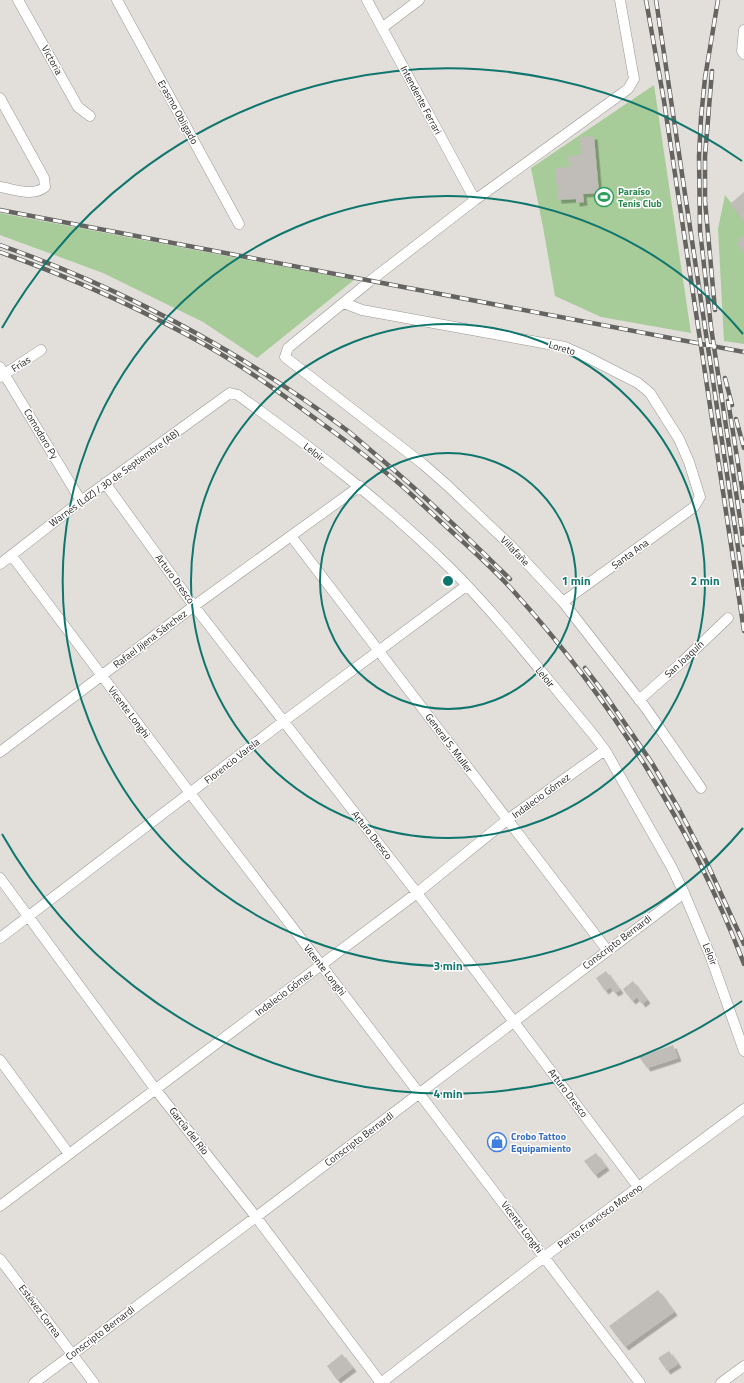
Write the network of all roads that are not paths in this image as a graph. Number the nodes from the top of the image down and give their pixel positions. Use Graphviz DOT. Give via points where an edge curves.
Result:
graph roads {
  1 [pos="18,0"];
  2 [pos="117,0"];
  3 [pos="367,0"];
  4 [pos="419,0"];
  5 [pos="620,0"];
  6 [pos="382,28"];
  7 [pos="744,30"];
  8 [pos="744,54"];
  9 [pos="0,98"];
  10 [pos="90,116"];
  11 [pos="0,187"];
  12 [pos="475,200"];
  13 [pos="240,224"];
  14 [pos="344,303"];
  15 [pos="41,350"];
  16 [pos="1,373"];
  17 [pos="230,393"];
  18 [pos="105,483"];
  19 [pos="360,486"];
  20 [pos="81,501"];
  21 [pos="697,505"];
  22 [pos="291,536"];
  23 [pos="12,556"];
  24 [pos="0,564"];
  25 [pos="466,586"];
  26 [pos="563,602"];
  27 [pos="194,606"];
  28 [pos="728,618"];
  29 [pos="378,650"];
  30 [pos="102,676"];
  31 [pos="639,700"];
  32 [pos="284,721"];
  33 [pos="605,750"];
  34 [pos="0,752"];
  35 [pos="701,788"];
  36 [pos="190,793"];
  37 [pos="507,820"];
  38 [pos="0,878"];
  39 [pos="416,893"];
  40 [pos="684,893"];
  41 [pos="28,915"];
  42 [pos="0,938"];
  43 [pos="607,950"];
  44 [pos="321,965"];
  45 [pos="514,1021"];
  46 [pos="744,1050"];
  47 [pos="0,1060"];
  48 [pos="156,1090"];
  49 [pos="419,1093"];
  50 [pos="744,1110"];
  51 [pos="69,1154"];
  52 [pos="639,1188"];
  53 [pos="0,1206"];
  54 [pos="256,1217"];
  55 [pos="544,1257"];
  56 [pos="0,1259"];
  57 [pos="72,1354"];
  58 [pos="744,1366"];
  59 [pos="34,1383"];
  60 [pos="94,1383"];
  61 [pos="381,1383"];
  62 [pos="640,1383"];
  63 [pos="721,1383"];
  1 -- 10 [label="street, Victoria" via="78,107"];
  2 -- 13 [label="street, Erasmo Obligado"];
  3 -- 6 [label="street, Intendente Ferrari"];
  4 -- 6 [label="street"];
  5 -- 12 [label="street" via="634,79 628,89"];
  6 -- 12 [label="street, Intendente Ferrari"];
  7 -- 8 [label="street"];
  9 -- 11 [label="street" via="44,178 45,187 32,192"];
  12 -- 14 [label="street"];
  14 -- 21 [label="street, Loreto" via="362,310 565,347 638,383 650,393 684,450 700,497"];
  14 -- 26 [label="street, Villafañe" via="288,348 284,357 423,464 512,547"];
  15 -- 16 [label="street, Frías"];
  16 -- 20 [label="street, Comodoro Py"];
  17 -- 18 [label="street, Warnes (LdZ) / 30 de Septiembre (AB)"];
  17 -- 19 [label="street, Leloir" via="250,404"];
  18 -- 20 [label="street, Warnes (LdZ) / 30 de Septiembre (AB)"];
  18 -- 27 [label="street, Arturo Dresco"];
  19 -- 22 [label="street, Rafael Jijena Sánchez"];
  19 -- 25 [label="street, Leloir"];
  20 -- 23 [label="street, Warnes (LdZ) / 30 de Septiembre (AB)"];
  21 -- 26 [label="street, Santa Ana"];
  22 -- 27 [label="street, Rafael Jijena Sánchez"];
  22 -- 29 [label="street, General S. Muller"];
  23 -- 24 [label="street, Warnes (LdZ) / 30 de Septiembre (AB)"];
  23 -- 30 [label="street, Vicente Longhi"];
  25 -- 29 [label="street, Florencio Varela"];
  25 -- 33 [label="street, Leloir"];
  26 -- 31 [label="street, Villafañe"];
  27 -- 30 [label="street, Rafael Jijena Sánchez"];
  27 -- 32 [label="street, Arturo Dresco"];
  28 -- 31 [label="street, San Joaquín"];
  29 -- 32 [label="street, Florencio Varela"];
  29 -- 37 [label="street, General S. Muller"];
  30 -- 34 [label="street, Rafael Jijena Sánchez"];
  30 -- 36 [label="street, Vicente Longhi"];
  31 -- 35 [label="street, Villafañe"];
  32 -- 36 [label="street, Florencio Varela"];
  32 -- 39 [label="street, Arturo Dresco"];
  33 -- 37 [label="street, Indalecio Gómez"];
  33 -- 40 [label="street, Leloir"];
  36 -- 41 [label="street, Florencio Varela"];
  36 -- 44 [label="street, Vicente Longhi"];
  37 -- 39 [label="street, Indalecio Gómez"];
  37 -- 43 [label="street, General S. Muller"];
  38 -- 41 [label="street, García del Río"];
  39 -- 44 [label="street, Indalecio Gómez"];
  39 -- 45 [label="street, Arturo Dresco"];
  40 -- 43 [label="street, Conscripto Bernardi"];
  40 -- 46 [label="street, Leloir" via="710,955"];
  41 -- 42 [label="street, Florencio Varela"];
  41 -- 48 [label="street, García del Río"];
  43 -- 45 [label="street, Conscripto Bernardi"];
  44 -- 48 [label="street, Indalecio Gómez"];
  44 -- 49 [label="street, Vicente Longhi"];
  45 -- 49 [label="street, Conscripto Bernardi"];
  45 -- 52 [label="street, Arturo Dresco"];
  47 -- 51 [label="street"];
  48 -- 51 [label="street, Indalecio Gómez"];
  48 -- 54 [label="street, García del Río"];
  49 -- 54 [label="street, Conscripto Bernardi"];
  49 -- 55 [label="street, Vicente Longhi"];
  50 -- 52 [label="street, Perito Francisco Moreno"];
  51 -- 53 [label="street, Indalecio Gómez"];
  52 -- 55 [label="street, Perito Francisco Moreno"];
  54 -- 57 [label="street, Conscripto Bernardi"];
  54 -- 61 [label="street, García del Río"];
  55 -- 61 [label="street, Perito Francisco Moreno"];
  55 -- 62 [label="street, Vicente Longhi"];
  56 -- 57 [label="street, Estévez Correa"];
  57 -- 59 [label="street, Conscripto Bernardi"];
  57 -- 60 [label="street, Estévez Correa"];
  58 -- 63 [label="street"];
}
